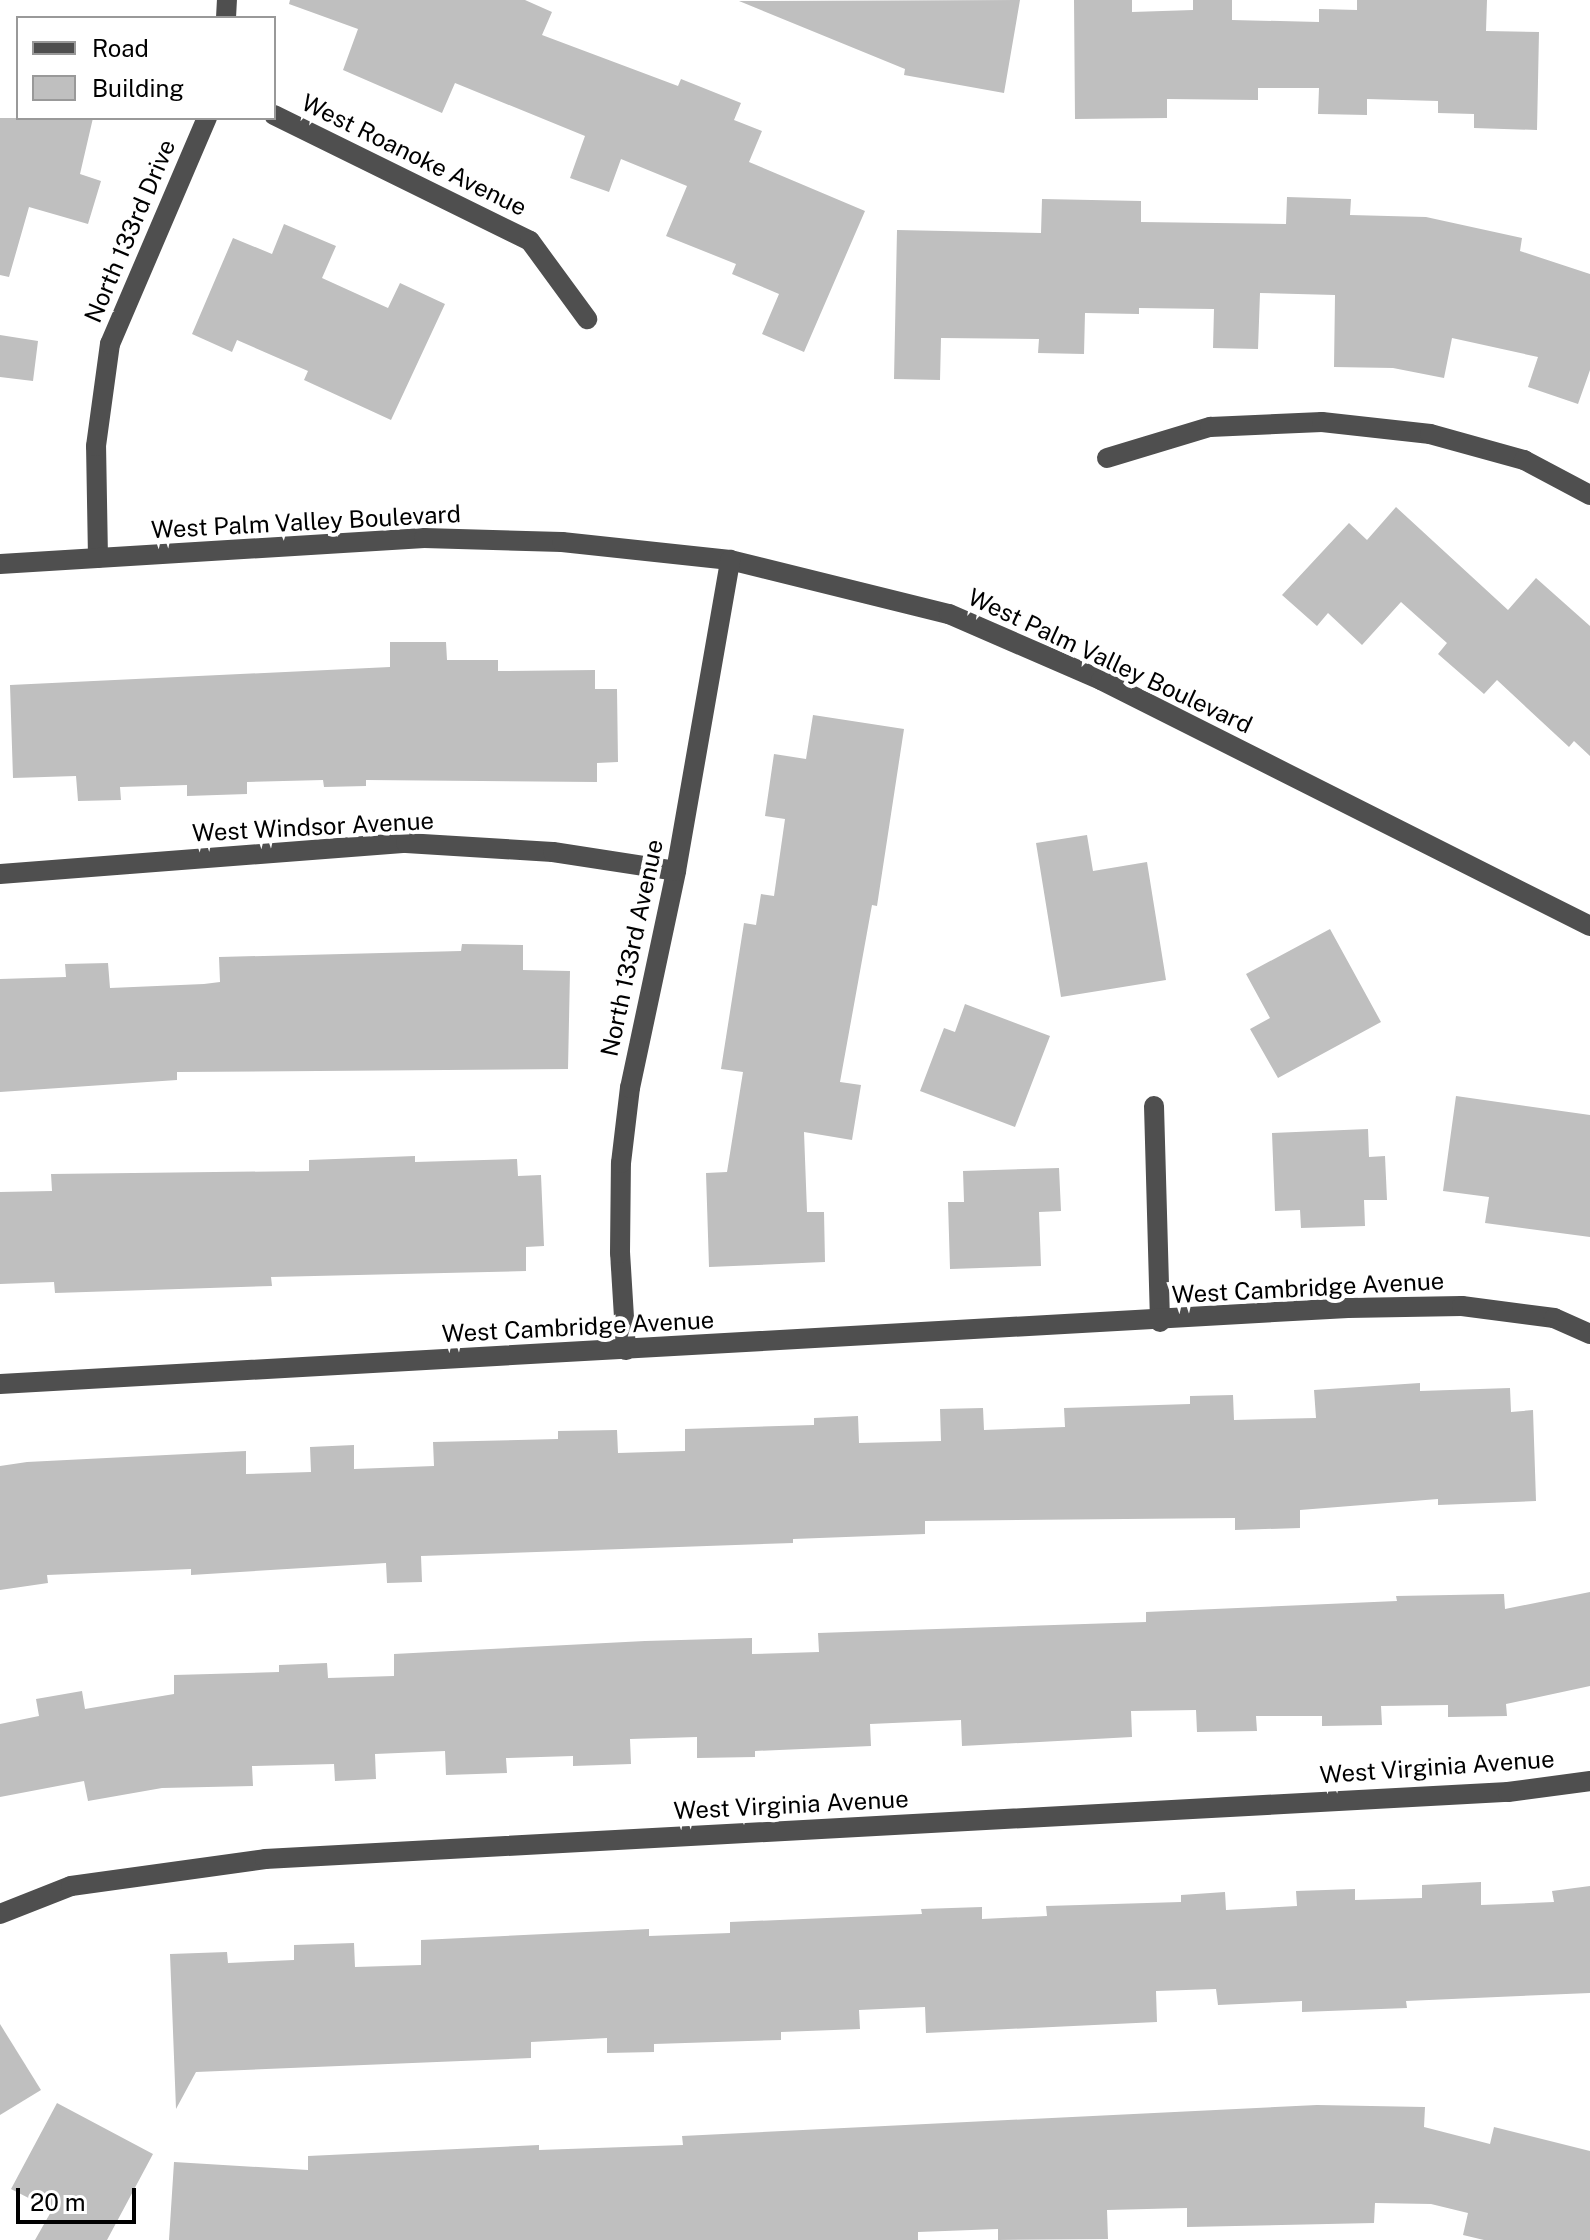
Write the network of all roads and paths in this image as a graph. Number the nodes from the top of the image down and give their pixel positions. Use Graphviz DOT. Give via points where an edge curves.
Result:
graph roads {
  1 [pos="276,116"];
  2 [pos="206,120"];
  3 [pos="587,319"];
  4 [pos="1107,458"];
  5 [pos="1590,495"];
  6 [pos="98,558"];
  7 [pos="730,560"];
  8 [pos="0,564"];
  9 [pos="676,871"];
  10 [pos="0,874"];
  11 [pos="1588,919"];
  12 [pos="1154,1106"];
  13 [pos="1160,1322"];
  14 [pos="1590,1334"];
  15 [pos="626,1350"];
  16 [pos="0,1384"];
  17 [pos="1590,1781"];
  18 [pos="0,1914"];
  1 -- 3 [label="street, West Roanoke Avenue" via="530,241"];
  2 -- 6 [label="street, North 133rd Drive" via="110,344 96,446"];
  4 -- 5 [label="street" via="1210,427 1322,422 1430,434 1524,460"];
  6 -- 7 [label="street, West Palm Valley Boulevard" via="424,538 562,542"];
  6 -- 8 [label="street, West Palm Valley Boulevard"];
  7 -- 9 [label="street, North 133rd Avenue"];
  7 -- 11 [label="street, West Palm Valley Boulevard" via="949,614 1101,680"];
  9 -- 10 [label="street, West Windsor Avenue" via="553,852 406,843"];
  9 -- 15 [label="street, North 133rd Avenue" via="630,1088 621,1163"];
  12 -- 13 [label="street, West Cambridge Avenue"];
  13 -- 14 [label="street, West Cambridge Avenue" via="1348,1308 1462,1306 1554,1318"];
  13 -- 15 [label="street, West Cambridge Avenue"];
  15 -- 16 [label="street, West Cambridge Avenue"];
  17 -- 18 [label="street, West Virginia Avenue" via="1508,1792 265,1859 71,1886"];
}
